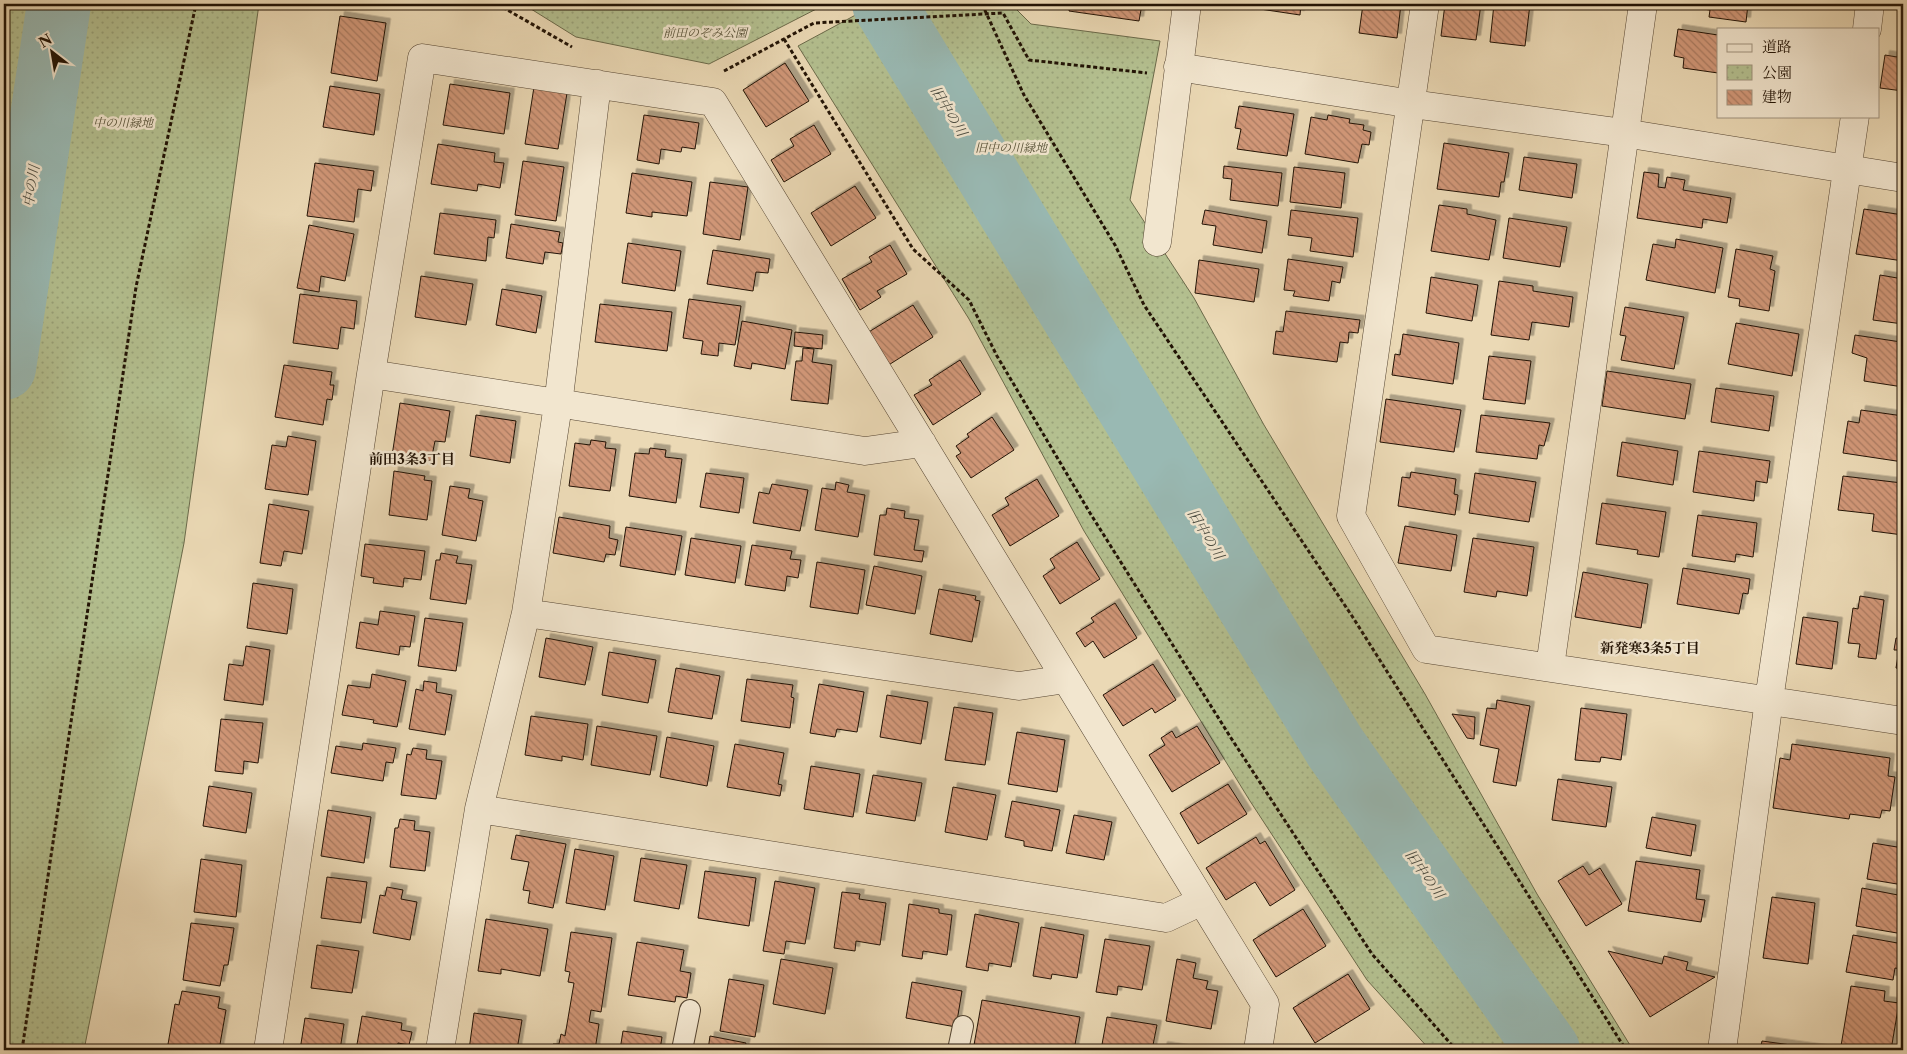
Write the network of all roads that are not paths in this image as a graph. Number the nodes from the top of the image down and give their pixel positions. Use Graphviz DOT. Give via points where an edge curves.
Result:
graph roads {
  1 [pos="1187,4"];
  2 [pos="1425,4"];
  3 [pos="1643,4"];
  4 [pos="1870,4"];
  5 [pos="1867,28"];
  6 [pos="1178,68"];
  7 [pos="597,84"];
  8 [pos="1412,104"];
  9 [pos="1855,118"];
  10 [pos="1624,133"];
  11 [pos="1848,170"];
  12 [pos="1903,178"];
  13 [pos="1157,242"];
  14 [pos="371,374"];
  15 [pos="558,405"];
  16 [pos="922,443"];
  17 [pos="526,613"];
  18 [pos="1550,667"];
  19 [pos="1066,678"];
  20 [pos="1769,700"];
  21 [pos="1903,721"];
  22 [pos="479,809"];
  23 [pos="1202,901"];
  24 [pos="690,1010"];
  25 [pos="963,1026"];
  26 [pos="268,1050"];
  27 [pos="440,1050"];
  28 [pos="682,1050"];
  29 [pos="958,1050"];
  30 [pos="1258,1050"];
  31 [pos="1722,1050"];
  1 -- 6 [label="street"];
  2 -- 8 [label="street"];
  3 -- 10 [label="street"];
  4 -- 5 [label="street"];
  6 -- 8 [label="street"];
  6 -- 13 [label="street"];
  7 -- 14 [label="street" via="422,58"];
  7 -- 15 [label="street"];
  7 -- 16 [label="street" via="713,102"];
  8 -- 10 [label="street"];
  8 -- 18 [label="street" via="1351,516 1426,648"];
  9 -- 11 [label="street"];
  10 -- 11 [label="street"];
  10 -- 18 [label="street"];
  11 -- 12 [label="street"];
  11 -- 20 [label="street"];
  14 -- 15 [label="street"];
  14 -- 26 [label="street"];
  15 -- 16 [label="street" via="865,452"];
  15 -- 17 [label="street"];
  16 -- 19 [label="street"];
  17 -- 19 [label="street" via="1019,686"];
  17 -- 22 [label="street"];
  18 -- 20 [label="street"];
  19 -- 23 [label="street"];
  20 -- 21 [label="street"];
  20 -- 31 [label="street"];
  22 -- 23 [label="street" via="1166,918"];
  22 -- 27 [label="street"];
  23 -- 30 [label="street" via="1265,1004"];
  24 -- 28 [label="lane"];
  25 -- 29 [label="lane"];
}
